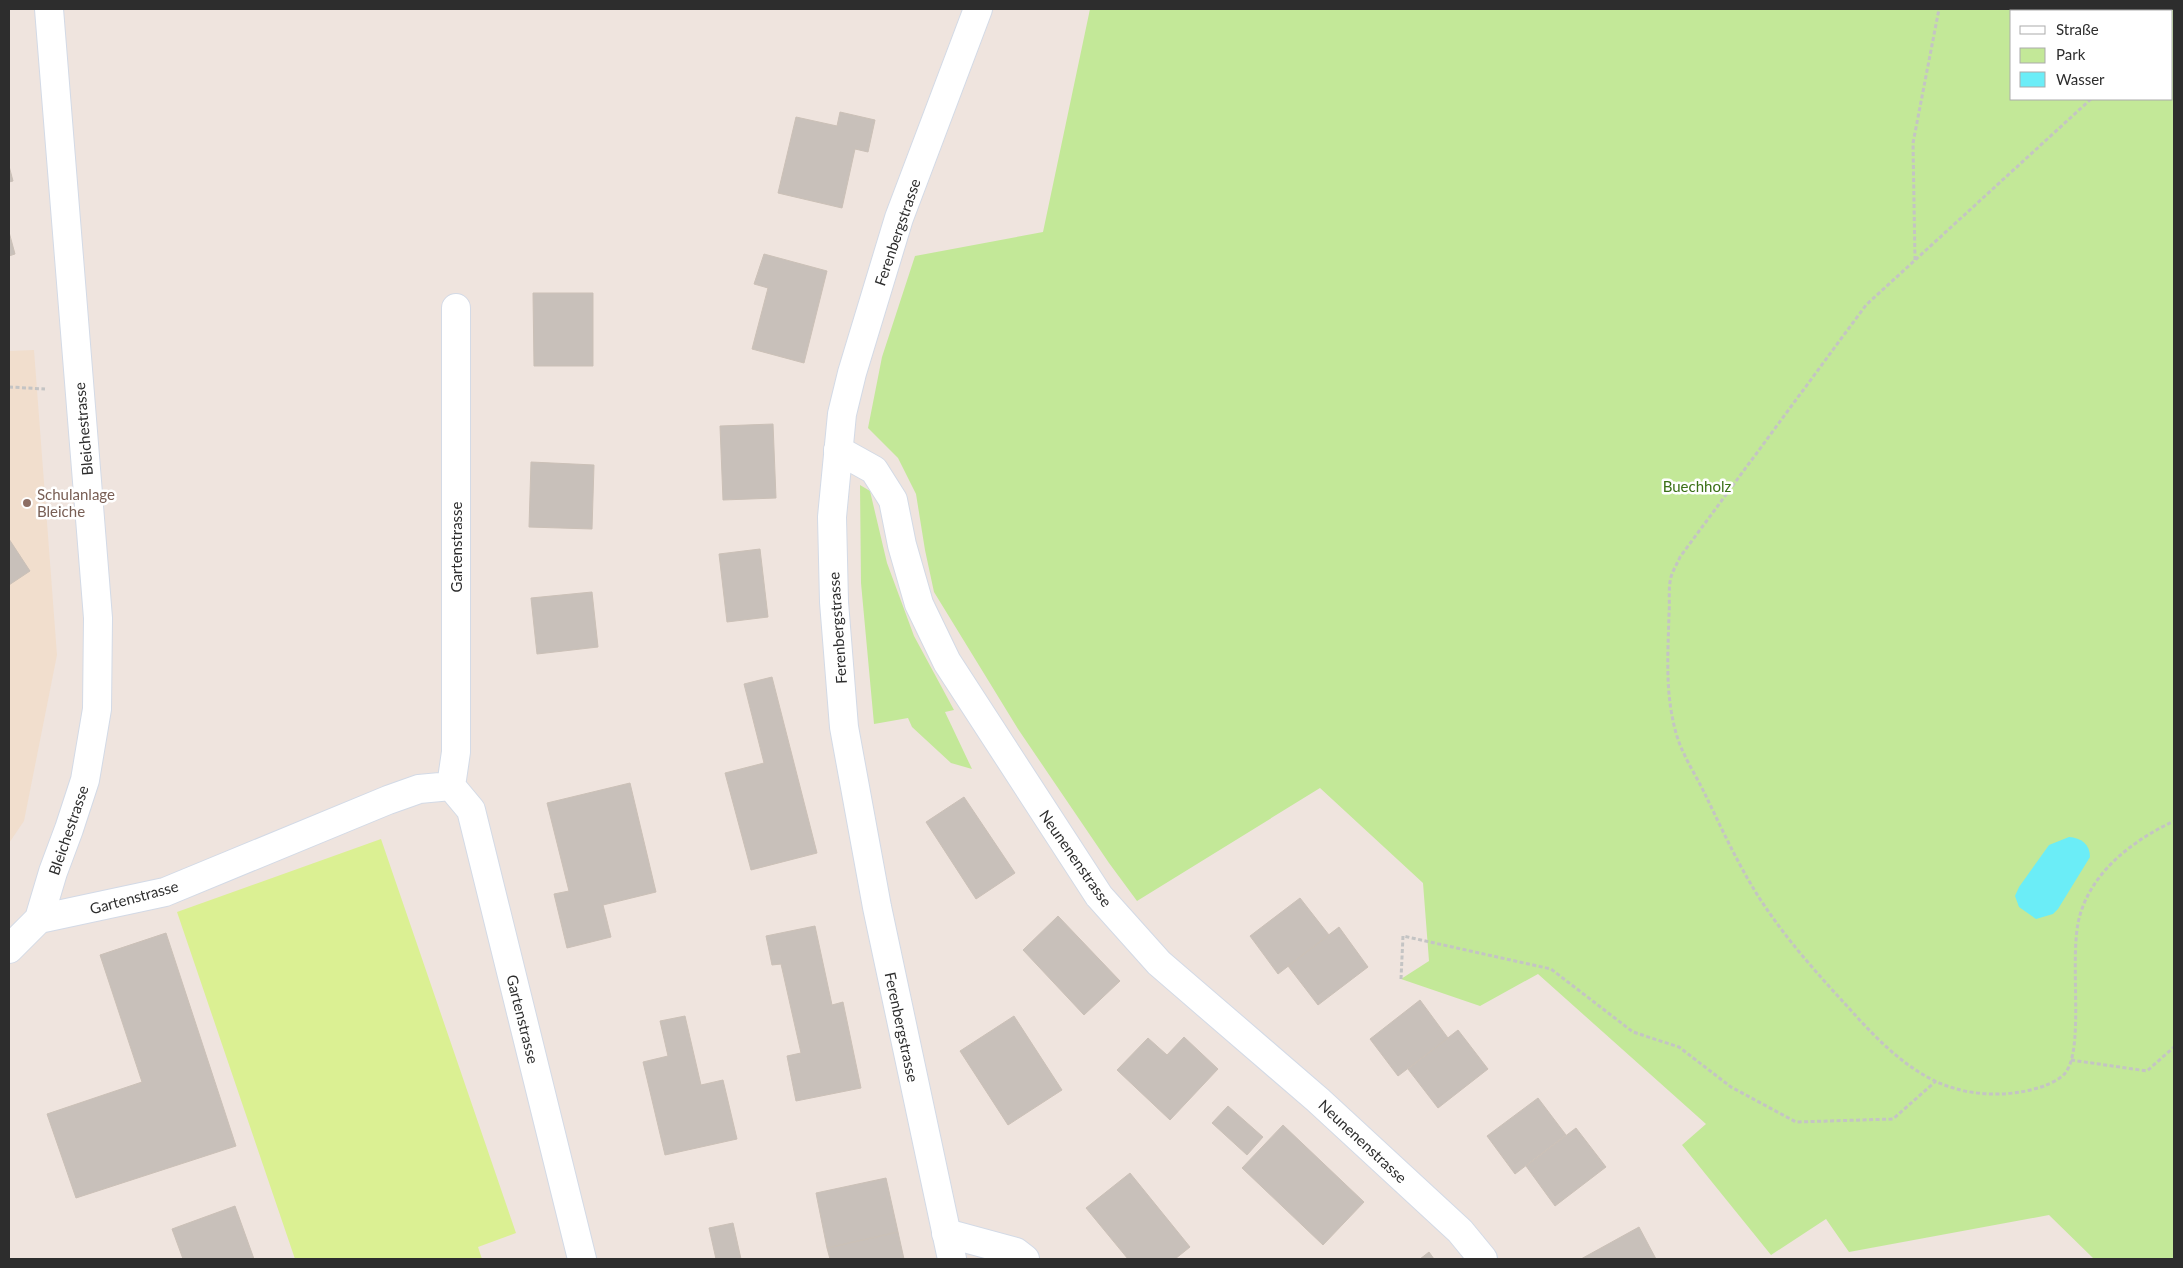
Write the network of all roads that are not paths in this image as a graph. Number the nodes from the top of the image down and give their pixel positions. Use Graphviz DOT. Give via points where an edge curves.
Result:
graph roads {
  1 [pos="49,9"];
  2 [pos="978,9"];
  3 [pos="456,308"];
  4 [pos="838,450"];
  5 [pos="451,786"];
  6 [pos="39,920"];
  7 [pos="9,949"];
  8 [pos="946,1233"];
  9 [pos="582,1259"];
  10 [pos="952,1259"];
  11 [pos="1026,1259"];
  12 [pos="1483,1259"];
  1 -- 6 [label="street, Bleichestrasse" via="98,618 99,668 97,709 84,780"];
  2 -- 4 [label="street, Ferenbergstrasse" via="899,218 852,373 842,414"];
  3 -- 5 [label="street, Gartenstrasse" via="456,752"];
  4 -- 8 [label="street, Ferenbergstrasse" via="832,517 834,602 844,727 876,907"];
  4 -- 12 [label="street, Neunenenstrasse" via="874,470 893,500 919,604 947,662 1099,896 1159,963 1339,1119 1460,1230"];
  5 -- 6 [label="street, Gartenstrasse" via="419,789 388,800 165,892"];
  5 -- 9 [label="street, Gartenstrasse" via="471,810"];
  6 -- 7 [label="street, Bleichestrasse"];
  8 -- 10 [label="street, Ferenbergstrasse"];
  8 -- 11 [label="street" via="1016,1252"];
}
